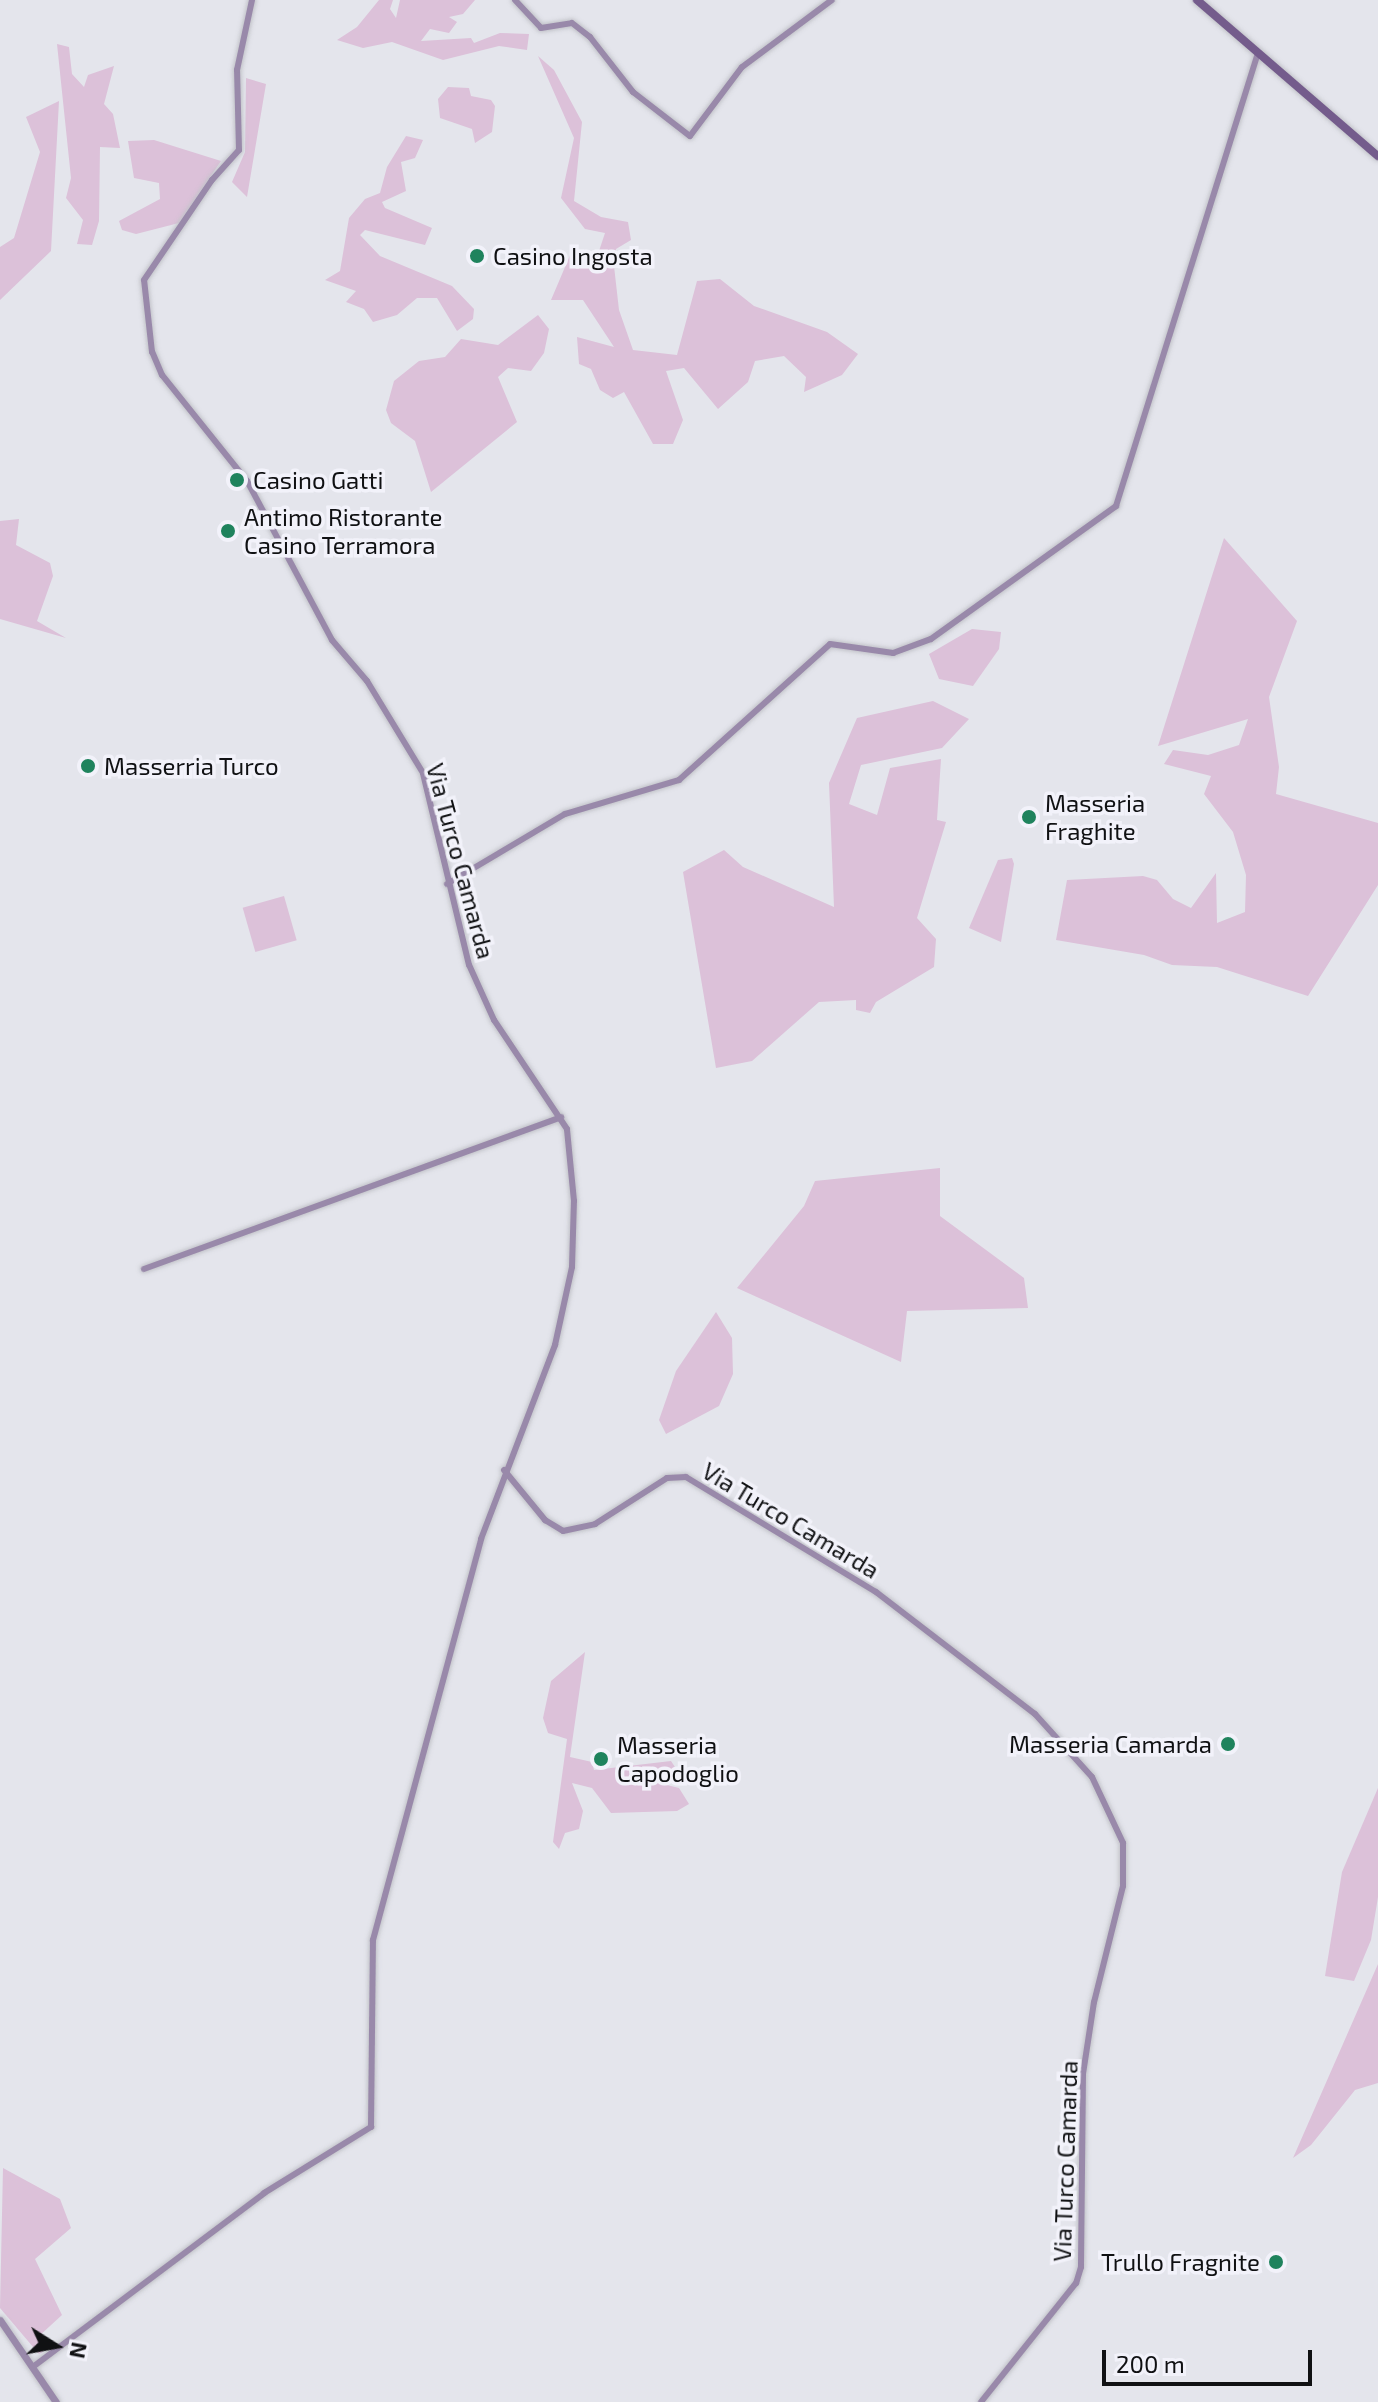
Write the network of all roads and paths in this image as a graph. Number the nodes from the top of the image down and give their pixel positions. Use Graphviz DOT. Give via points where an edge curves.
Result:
graph roads {
  1 [pos="252,0"];
  2 [pos="515,0"];
  3 [pos="832,0"];
  4 [pos="1197,0"];
  5 [pos="1258,53"];
  6 [pos="1378,156"];
  7 [pos="447,884"];
  8 [pos="561,1117"];
  9 [pos="144,1269"];
  10 [pos="504,1470"];
  11 [pos="0,2320"];
  12 [pos="34,2366"];
  13 [pos="56,2402"];
  14 [pos="981,2402"];
  1 -- 7 [label="street, Via Turco Camarda" via="237,70 239,150 212,180 144,280 152,352 162,375 247,481 332,640 367,681 423,773"];
  2 -- 3 [label="street" via="541,28 572,23 590,37 633,92 690,136 742,67"];
  4 -- 5 [label="main road"];
  5 -- 6 [label="main road"];
  5 -- 7 [label="street" via="1116,506 931,639 893,653 830,644 679,780 565,814"];
  7 -- 8 [label="street, Via Turco Camarda" via="463,950 494,1020"];
  8 -- 9 [label="street"];
  8 -- 10 [label="street, Via Turco Camarda" via="574,1201 572,1267 555,1345"];
  10 -- 12 [label="street" via="373,1940 371,2127 264,2193"];
  10 -- 14 [label="street, Via Turco Camarda" via="545,1520 563,1531 595,1524 667,1478 686,1477 876,1592 1035,1714 1082,1762 1123,1843 1123,1886 1094,2002 1083,2074 1084,2174 1076,2283"];
  11 -- 12 [label="street"];
  12 -- 13 [label="street"];
}
